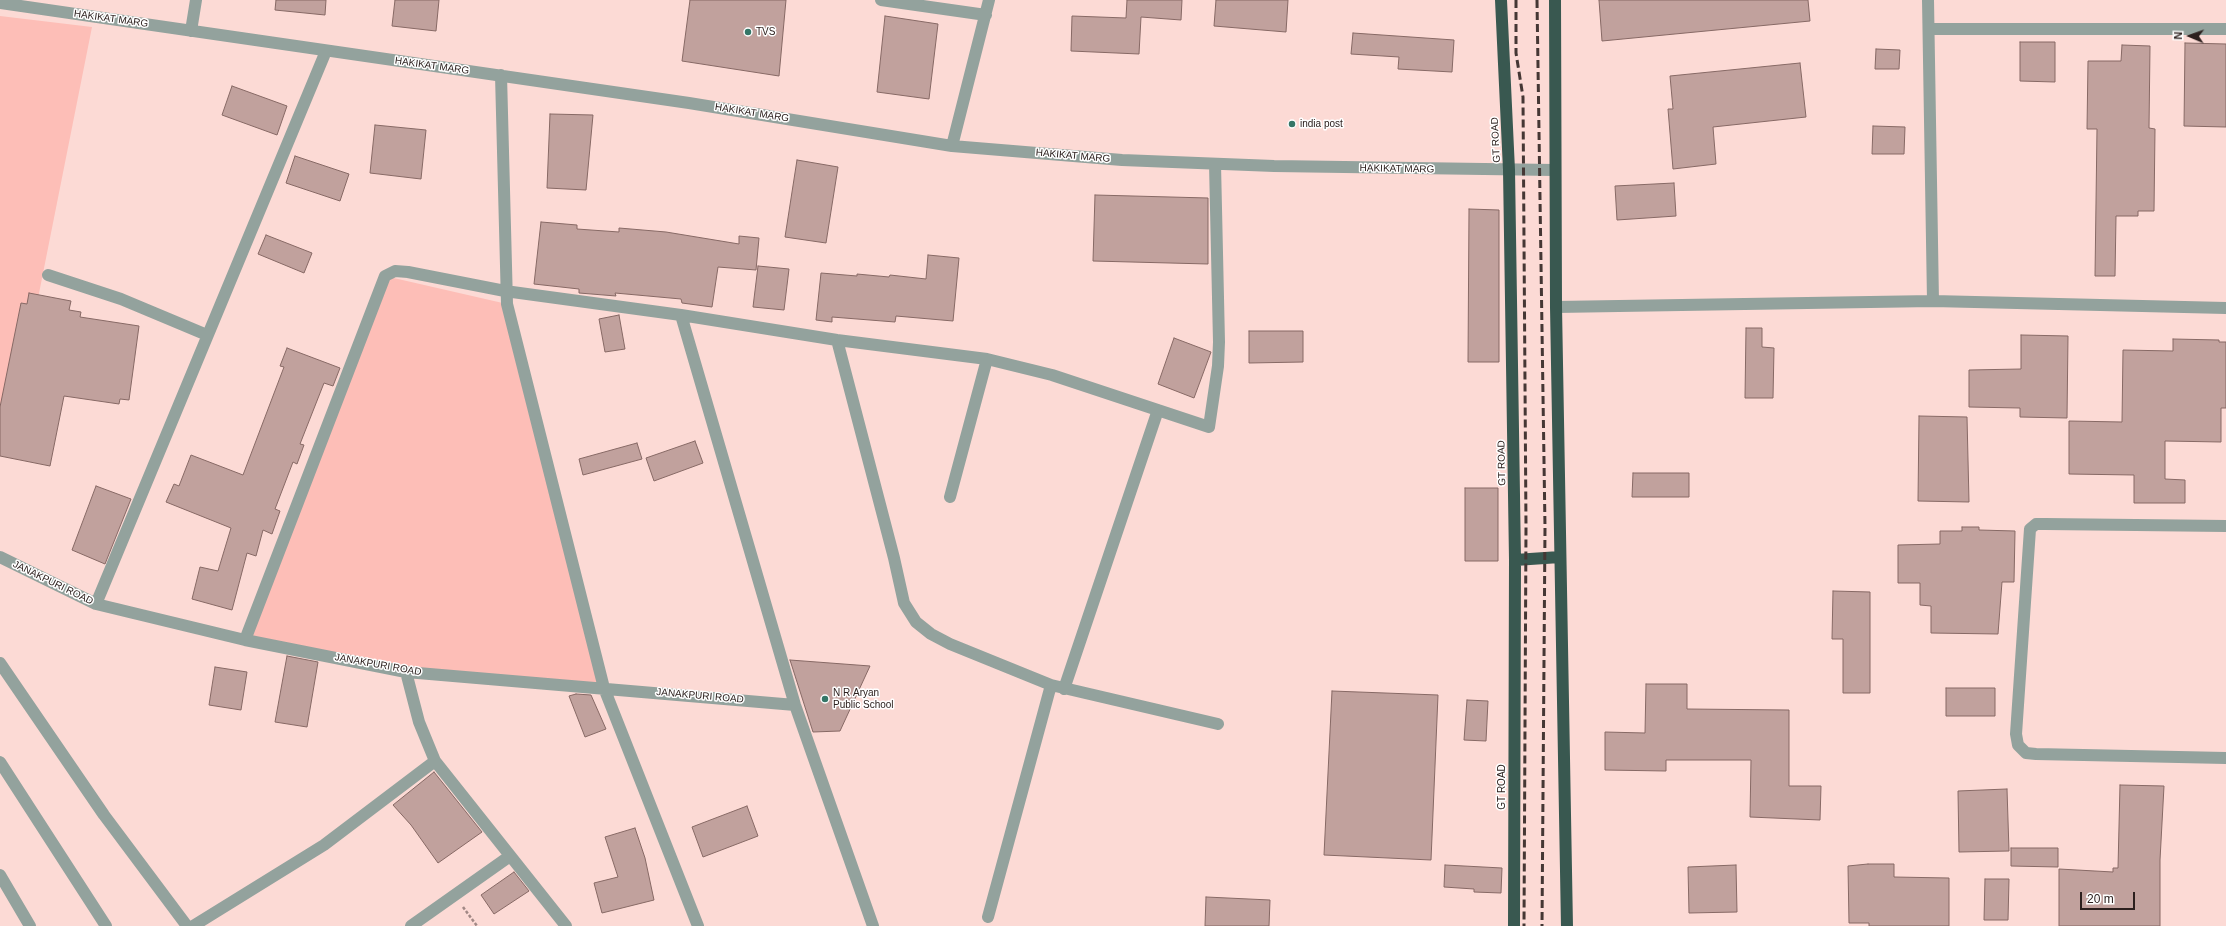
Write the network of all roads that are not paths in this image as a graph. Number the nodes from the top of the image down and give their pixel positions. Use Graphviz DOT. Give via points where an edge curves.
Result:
graph roads {
  1 [pos="196,0"];
  2 [pos="881,0"];
  3 [pos="989,0"];
  4 [pos="1501,0"];
  5 [pos="1555,0"];
  6 [pos="1928,0"];
  7 [pos="0,3"];
  8 [pos="56,5"];
  9 [pos="986,15"];
  10 [pos="1928,29"];
  11 [pos="2226,29"];
  12 [pos="191,31"];
  13 [pos="326,51"];
  14 [pos="501,75"];
  15 [pos="952,146"];
  16 [pos="1215,164"];
  17 [pos="1509,170"];
  18 [pos="1554,170"];
  19 [pos="48,275"];
  20 [pos="505,291"];
  21 [pos="1933,301"];
  22 [pos="1556,307"];
  23 [pos="2226,308"];
  24 [pos="681,315"];
  25 [pos="207,335"];
  26 [pos="837,340"];
  27 [pos="987,359"];
  28 [pos="1158,410"];
  29 [pos="950,497"];
  30 [pos="2226,526"];
  31 [pos="0,557"];
  32 [pos="1560,557"];
  33 [pos="1515,560"];
  34 [pos="96,604"];
  35 [pos="245,640"];
  36 [pos="0,663"];
  37 [pos="406,672"];
  38 [pos="1051,685"];
  39 [pos="604,688"];
  40 [pos="1064,689"];
  41 [pos="795,705"];
  42 [pos="1218,724"];
  43 [pos="2226,758"];
  44 [pos="435,760"];
  45 [pos="0,762"];
  46 [pos="510,856"];
  47 [pos="0,874"];
  48 [pos="988,917"];
  49 [pos="30,926"];
  50 [pos="106,926"];
  51 [pos="187,926"];
  52 [pos="192,926"];
  53 [pos="411,926"];
  54 [pos="566,926"];
  55 [pos="698,926"];
  56 [pos="873,926"];
  57 [pos="1514,926"];
  58 [pos="1567,926"];
  1 -- 12 [label="street"];
  2 -- 9 [label="street"];
  3 -- 9 [label="street"];
  4 -- 17 [label="highway, GT ROAD"];
  5 -- 18 [label="highway"];
  6 -- 10 [label="street"];
  7 -- 8 [label="street, HAKIKAT MARG"];
  8 -- 12 [label="street, HAKIKAT MARG"];
  9 -- 15 [label="street"];
  10 -- 11 [label="street"];
  10 -- 21 [label="street"];
  12 -- 13 [label="street, HAKIKAT MARG"];
  13 -- 14 [label="street, HAKIKAT MARG"];
  13 -- 25 [label="street"];
  14 -- 15 [label="street, HAKIKAT MARG"];
  14 -- 20 [label="street"];
  15 -- 16 [label="street, HAKIKAT MARG" via="1122,160"];
  16 -- 17 [label="street, HAKIKAT MARG"];
  16 -- 28 [label="street" via="1220,342 1209,428"];
  17 -- 18 [label="street, HAKIKAT MARG"];
  17 -- 33 [label="highway, GT ROAD"];
  18 -- 22 [label="highway"];
  19 -- 25 [label="street" via="121,299"];
  20 -- 24 [label="street"];
  20 -- 35 [label="street" via="408,272 395,271 385,276"];
  20 -- 39 [label="street"];
  21 -- 22 [label="street"];
  21 -- 23 [label="street"];
  22 -- 32 [label="highway"];
  24 -- 26 [label="street"];
  24 -- 41 [label="street"];
  25 -- 34 [label="street"];
  26 -- 27 [label="street"];
  26 -- 38 [label="street" via="904,603 916,622 931,634"];
  27 -- 28 [label="street" via="1052,374"];
  27 -- 29 [label="street"];
  28 -- 40 [label="street"];
  30 -- 43 [label="street" via="2036,524 2030,529 2016,734 2018,744 2026,753"];
  31 -- 34 [label="street, JANAKPURI ROAD"];
  32 -- 33 [label="highway"];
  32 -- 58 [label="highway"];
  33 -- 57 [label="highway, GT ROAD"];
  34 -- 35 [label="street, JANAKPURI ROAD"];
  35 -- 37 [label="street, JANAKPURI ROAD"];
  36 -- 51 [label="street" via="104,815"];
  37 -- 39 [label="street, JANAKPURI ROAD"];
  37 -- 44 [label="street" via="419,722"];
  38 -- 40 [label="street"];
  38 -- 48 [label="street"];
  39 -- 41 [label="street, JANAKPURI ROAD"];
  39 -- 55 [label="street"];
  40 -- 42 [label="street"];
  41 -- 56 [label="street"];
  44 -- 46 [label="street"];
  44 -- 52 [label="street" via="324,845"];
  45 -- 50 [label="street"];
  46 -- 53 [label="street"];
  46 -- 54 [label="street"];
  47 -- 49 [label="street"];
}
